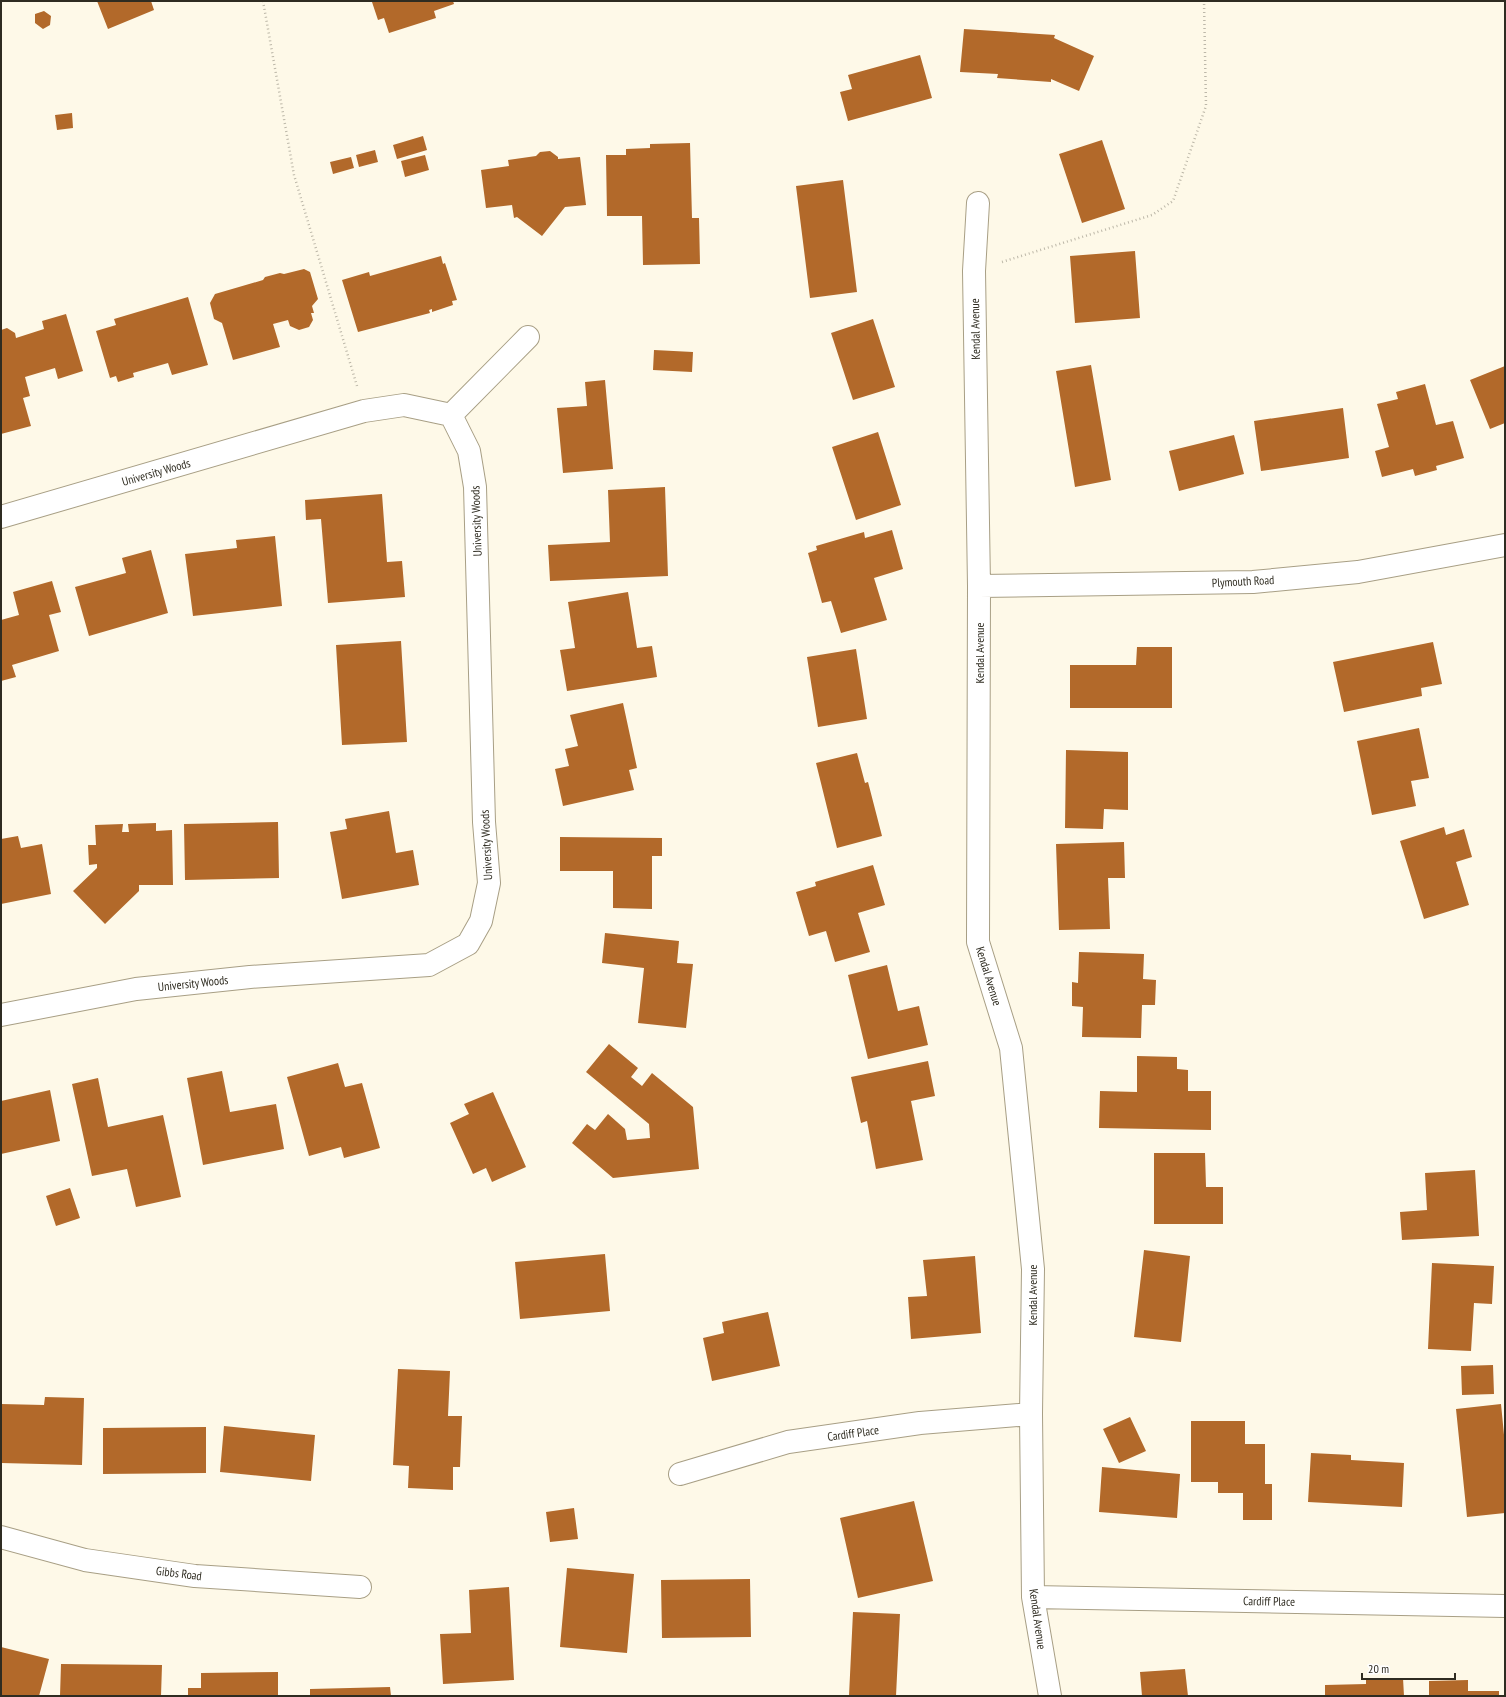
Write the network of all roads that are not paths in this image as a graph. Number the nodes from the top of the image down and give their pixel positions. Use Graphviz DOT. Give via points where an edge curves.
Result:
graph roads {
  1 [pos="978,203"];
  2 [pos="528,337"];
  3 [pos="451,415"];
  4 [pos="1,517"];
  5 [pos="1505,545"];
  6 [pos="979,586"];
  7 [pos="1,1015"];
  8 [pos="1030,1414"];
  9 [pos="680,1474"];
  10 [pos="1,1537"];
  11 [pos="360,1587"];
  12 [pos="1033,1597"];
  13 [pos="1505,1606"];
  14 [pos="1050,1696"];
  1 -- 6 [label="street, Kendal Avenue" via="974,271"];
  2 -- 3 [label="street"];
  3 -- 4 [label="street, University Woods" via="404,405 364,411"];
  3 -- 7 [label="street, University Woods" via="469,451 475,487 484,814 489,882 481,921 468,944 429,965 250,977 136,989"];
  5 -- 6 [label="street, Plymouth Road" via="1358,572 1253,582"];
  6 -- 8 [label="street, Kendal Avenue" via="978,942 1011,1048 1033,1269"];
  8 -- 9 [label="street, Cardiff Place" via="920,1423 788,1442"];
  8 -- 12 [label="street, Kendal Avenue"];
  10 -- 11 [label="street, Gibbs Road" via="85,1560 194,1576"];
  12 -- 13 [label="street, Cardiff Place"];
  12 -- 14 [label="street, Kendal Avenue"];
}
